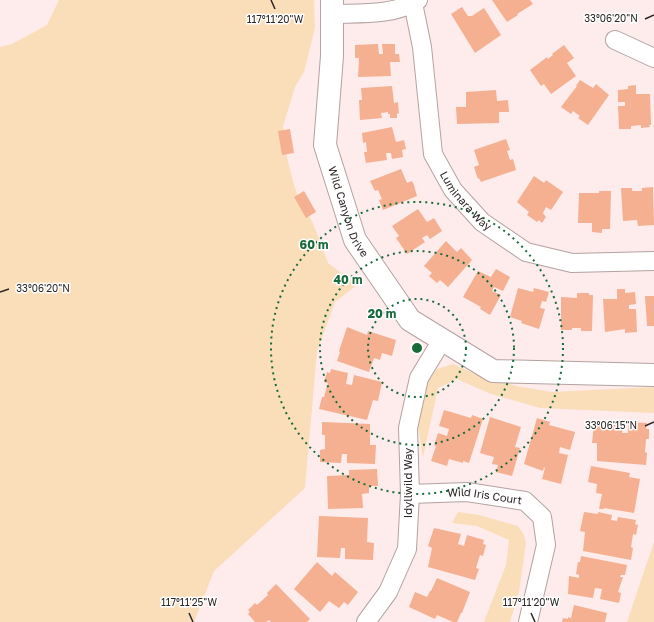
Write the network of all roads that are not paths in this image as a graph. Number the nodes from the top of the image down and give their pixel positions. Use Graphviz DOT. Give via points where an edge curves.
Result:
graph roads {
  1 [pos="415,2"];
  2 [pos="332,7"];
  3 [pos="615,40"];
  4 [pos="654,58"];
  5 [pos="654,261"];
  6 [pos="442,340"];
  7 [pos="654,375"];
  8 [pos="410,494"];
  9 [pos="366,622"];
  10 [pos="528,622"];
  1 -- 2 [label="street" via="386,12"];
  1 -- 5 [label="street, Luminara Way" via="433,154 453,190 482,222 526,252 572,263"];
  2 -- 6 [label="street, Wild Canyon Drive" via="332,56 325,146 355,240 410,320"];
  3 -- 4 [label="street"];
  6 -- 7 [label="street, Wild Canyon Drive" via="493,371"];
  6 -- 8 [label="street, Idyllwild Way" via="419,378 408,428"];
  8 -- 9 [label="street, Idyllwild Way" via="406,549 388,592"];
  8 -- 10 [label="street, Wild Iris Court" via="467,492 525,501 542,517 546,545"];
}
